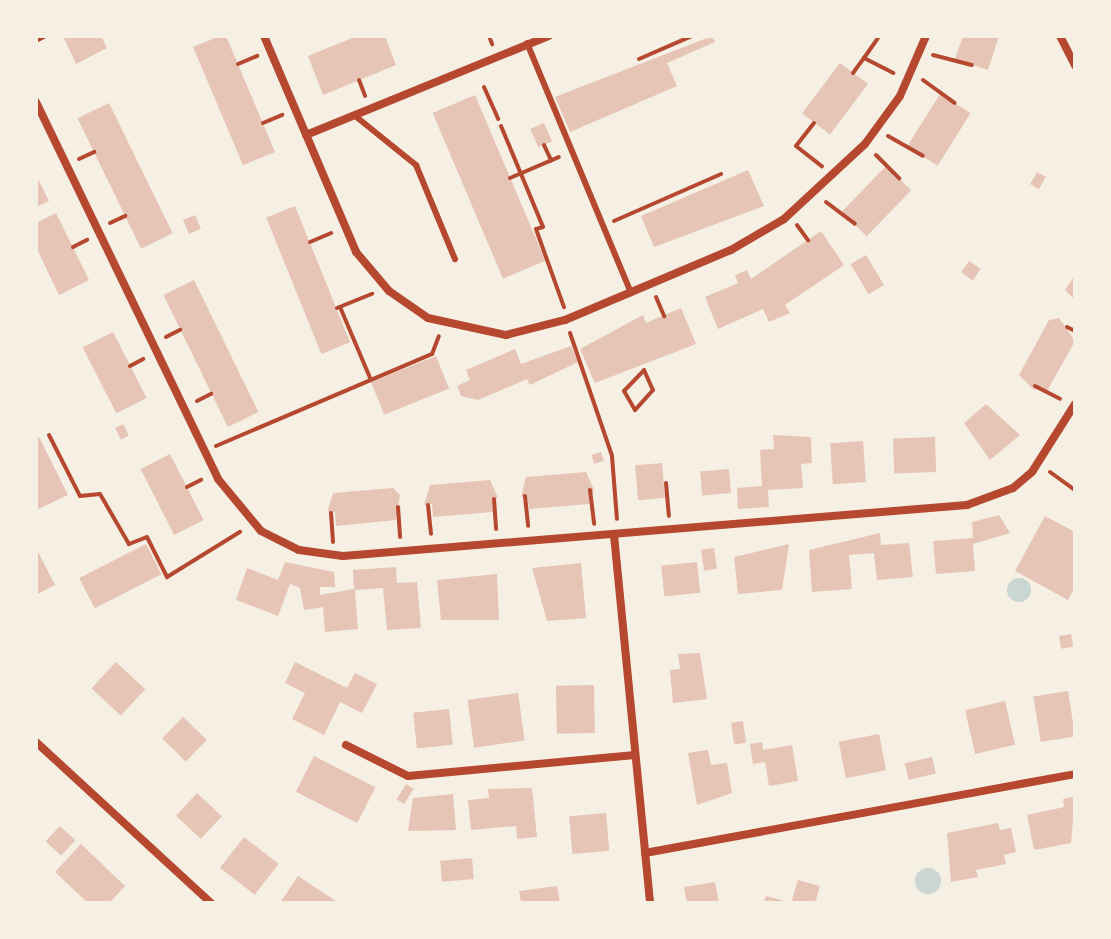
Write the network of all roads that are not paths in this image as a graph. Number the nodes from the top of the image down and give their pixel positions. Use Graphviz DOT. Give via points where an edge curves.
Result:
graph roads {
  1 [pos="264,36"];
  2 [pos="549,36"];
  3 [pos="926,36"];
  4 [pos="1060,36"];
  5 [pos="538,38"];
  6 [pos="527,43"];
  7 [pos="1075,66"];
  8 [pos="36,102"];
  9 [pos="354,115"];
  10 [pos="306,135"];
  11 [pos="455,259"];
  12 [pos="631,293"];
  13 [pos="1075,404"];
  14 [pos="614,535"];
  15 [pos="36,742"];
  16 [pos="346,745"];
  17 [pos="635,755"];
  18 [pos="1075,774"];
  19 [pos="645,853"];
  20 [pos="211,903"];
  21 [pos="650,903"];
  1 -- 10 [label="street"];
  2 -- 5 [label="street"];
  3 -- 12 [label="street" via="881,123 807,202 731,250"];
  4 -- 7 [label="street"];
  5 -- 6 [label="street"];
  6 -- 9 [label="street"];
  6 -- 12 [label="lane"];
  8 -- 14 [label="street" via="218,479 261,531 299,550 343,556"];
  9 -- 10 [label="street"];
  9 -- 11 [label="lane" via="416,165"];
  10 -- 12 [label="street" via="356,252 389,291 428,318 506,335"];
  13 -- 14 [label="street" via="1032,472 994,498 940,510"];
  14 -- 17 [label="street"];
  15 -- 20 [label="street"];
  16 -- 17 [label="street" via="408,776"];
  17 -- 19 [label="street"];
  18 -- 19 [label="street"];
  19 -- 21 [label="street"];
}
